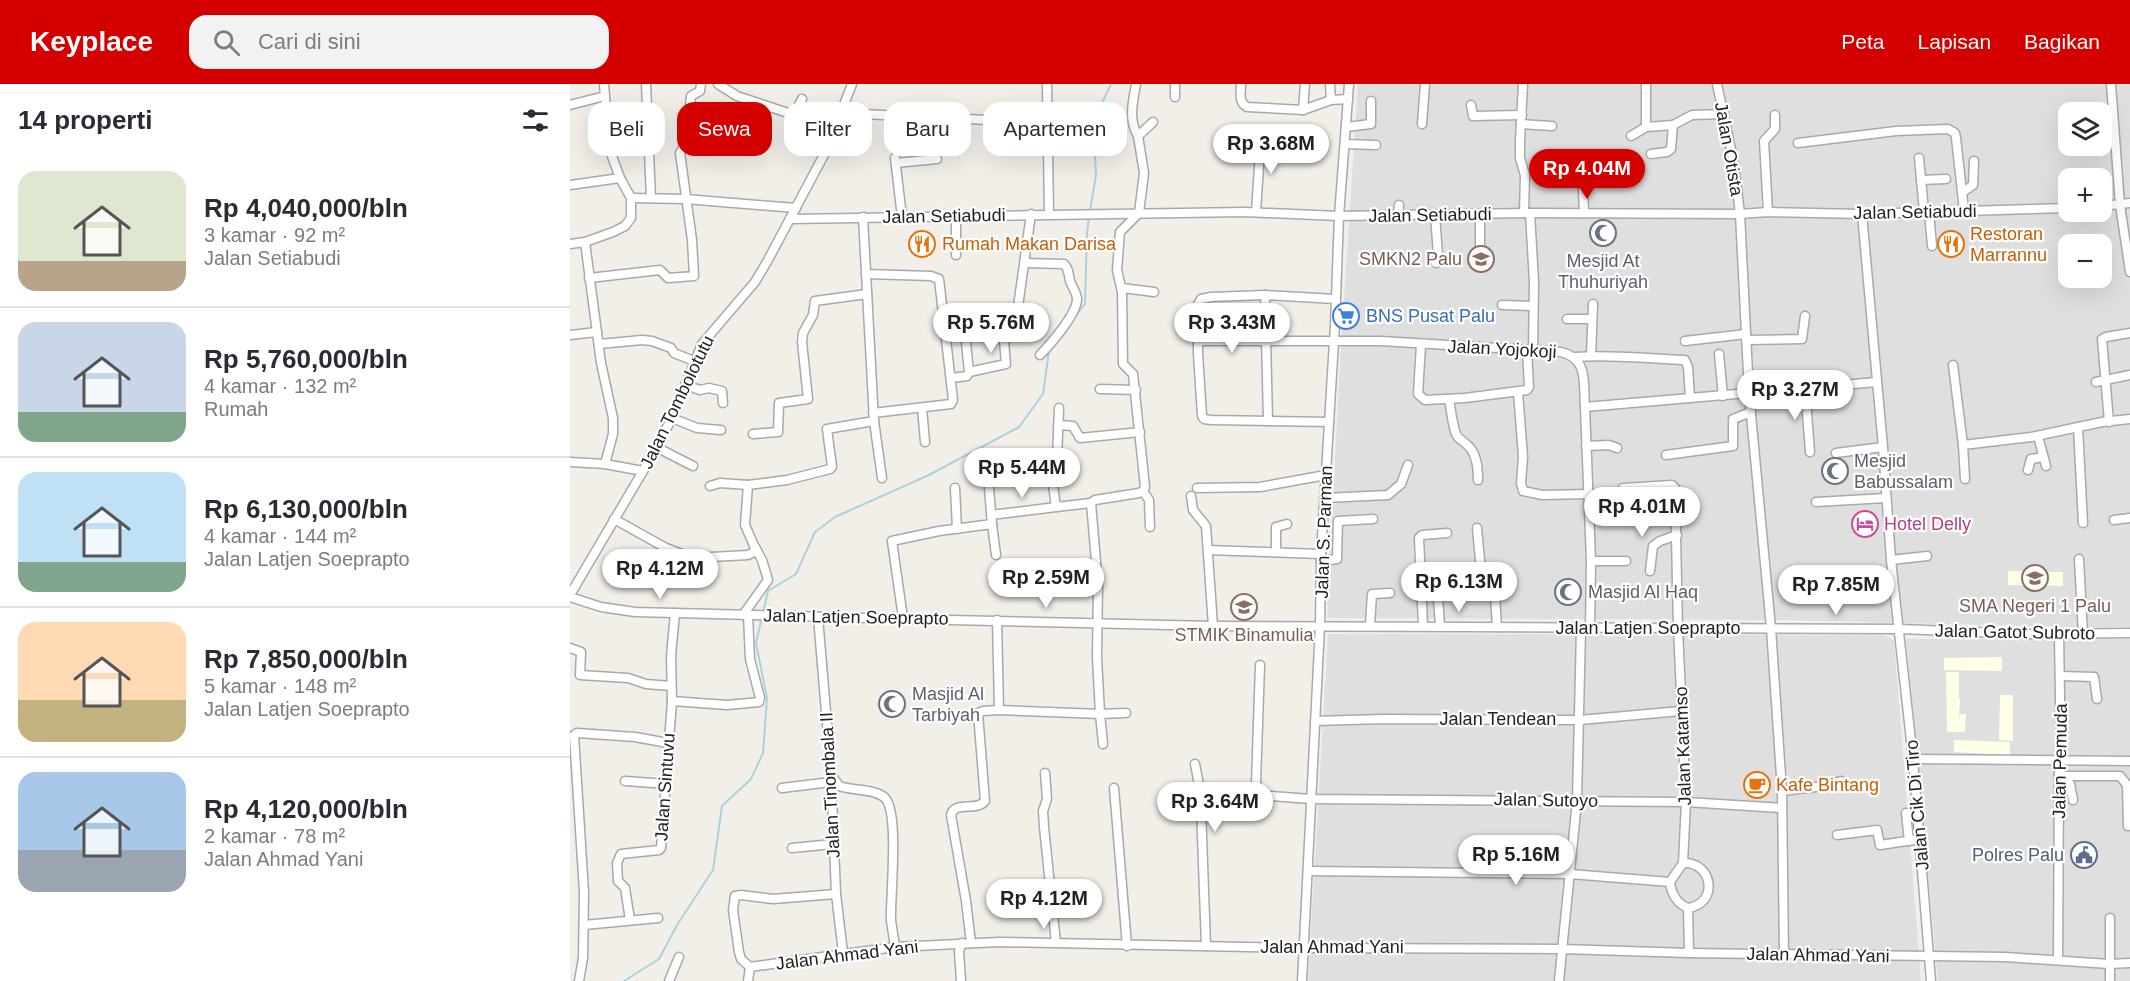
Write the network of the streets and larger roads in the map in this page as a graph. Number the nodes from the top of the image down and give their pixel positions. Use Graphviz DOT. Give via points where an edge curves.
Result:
graph roads {
  1 [pos="604,84"];
  2 [pos="646,84"];
  3 [pos="701,84"];
  4 [pos="718,84"];
  5 [pos="852,84"];
  6 [pos="1047,84"];
  7 [pos="1136,84"];
  8 [pos="1175,84"];
  9 [pos="1241,84"];
  10 [pos="1305,84"];
  11 [pos="1330,84"];
  12 [pos="1349,84"];
  13 [pos="1425,84"];
  14 [pos="1523,84"];
  15 [pos="1646,84"];
  16 [pos="1717,84"];
  17 [pos="2111,84"];
  18 [pos="605,96"];
  19 [pos="1175,97"];
  20 [pos="801,99"];
  21 [pos="1348,99"];
  22 [pos="1331,100"];
  23 [pos="1371,100"];
  24 [pos="846,102"];
  25 [pos="1047,102"];
  26 [pos="570,105"];
  27 [pos="1471,105"];
  28 [pos="1303,110"];
  29 [pos="872,114"];
  30 [pos="1724,114"];
  31 [pos="1775,115"];
  32 [pos="983,120"];
  33 [pos="1522,120"];
  34 [pos="1151,124"];
  35 [pos="1422,124"];
  36 [pos="1673,125"];
  37 [pos="1552,126"];
  38 [pos="1346,127"];
  39 [pos="1646,127"];
  40 [pos="1631,135"];
  41 [pos="1138,136"];
  42 [pos="1260,136"];
  43 [pos="1798,143"];
  44 [pos="1345,144"];
  45 [pos="1376,145"];
  46 [pos="1650,154"];
  47 [pos="823,156"];
  48 [pos="1048,156"];
  49 [pos="1919,158"];
  50 [pos="936,159"];
  51 [pos="1974,161"];
  52 [pos="1582,164"];
  53 [pos="620,178"];
  54 [pos="1946,179"];
  55 [pos="1921,180"];
  56 [pos="570,185"];
  57 [pos="1963,192"];
  58 [pos="631,198"];
  59 [pos="651,198"];
  60 [pos="686,199"];
  61 [pos="2130,203"];
  62 [pos="2112,205"];
  63 [pos="2120,205"];
  64 [pos="796,208"];
  65 [pos="2058,208"];
  66 [pos="1964,210"];
  67 [pos="1926,211"];
  68 [pos="1256,212"];
  69 [pos="1768,212"];
  70 [pos="1139,213"];
  71 [pos="1527,213"];
  72 [pos="1584,213"];
  73 [pos="1031,214"];
  74 [pos="1049,214"];
  75 [pos="1480,214"];
  76 [pos="1740,214"];
  77 [pos="1862,214"];
  78 [pos="956,215"];
  79 [pos="1435,215"];
  80 [pos="903,216"];
  81 [pos="1339,216"];
  82 [pos="863,217"];
  83 [pos="790,219"];
  84 [pos="585,242"];
  85 [pos="570,244"];
  86 [pos="1932,246"];
  87 [pos="1480,248"];
  88 [pos="956,255"];
  89 [pos="1025,263"];
  90 [pos="1436,263"];
  91 [pos="2130,272"];
  92 [pos="866,273"];
  93 [pos="589,278"];
  94 [pos="1122,288"];
  95 [pos="1154,292"];
  96 [pos="867,294"];
  97 [pos="1264,295"];
  98 [pos="1335,299"];
  99 [pos="1593,304"];
  100 [pos="1502,305"];
  101 [pos="1533,306"];
  102 [pos="1805,316"];
  103 [pos="1567,319"];
  104 [pos="1591,319"];
  105 [pos="1003,330"];
  106 [pos="597,332"];
  107 [pos="2130,333"];
  108 [pos="570,335"];
  109 [pos="1746,337"];
  110 [pos="1266,340"];
  111 [pos="1334,340"];
  112 [pos="1198,341"];
  113 [pos="1685,341"];
  114 [pos="599,344"];
  115 [pos="1421,345"];
  116 [pos="1530,350"];
  117 [pos="1719,354"];
  118 [pos="1040,355"];
  119 [pos="1591,356"];
  120 [pos="1575,357"];
  121 [pos="694,361"];
  122 [pos="1953,365"];
  123 [pos="969,372"];
  124 [pos="2130,375"];
  125 [pos="951,378"];
  126 [pos="1877,382"];
  127 [pos="2100,382"];
  128 [pos="685,385"];
  129 [pos="1805,388"];
  130 [pos="1100,389"];
  131 [pos="1136,390"];
  132 [pos="1518,392"];
  133 [pos="1749,393"];
  134 [pos="1723,396"];
  135 [pos="1690,398"];
  136 [pos="1449,399"];
  137 [pos="723,403"];
  138 [pos="1585,407"];
  139 [pos="922,408"];
  140 [pos="1059,408"];
  141 [pos="1751,412"];
  142 [pos="873,417"];
  143 [pos="672,418"];
  144 [pos="2130,419"];
  145 [pos="1268,421"];
  146 [pos="1329,422"];
  147 [pos="2109,422"];
  148 [pos="1058,425"];
  149 [pos="2078,427"];
  150 [pos="721,430"];
  151 [pos="1140,432"];
  152 [pos="753,434"];
  153 [pos="2038,436"];
  154 [pos="925,442"];
  155 [pos="1963,445"];
  156 [pos="1586,446"];
  157 [pos="656,447"];
  158 [pos="1883,447"];
  159 [pos="1617,448"];
  160 [pos="1810,452"];
  161 [pos="1836,453"];
  162 [pos="1666,455"];
  163 [pos="2043,457"];
  164 [pos="570,462"];
  165 [pos="1050,463"];
  166 [pos="604,464"];
  167 [pos="1408,465"];
  168 [pos="693,466"];
  169 [pos="2046,466"];
  170 [pos="2028,470"];
  171 [pos="643,471"];
  172 [pos="1326,475"];
  173 [pos="882,478"];
  174 [pos="1965,479"];
  175 [pos="1478,480"];
  176 [pos="748,485"];
  177 [pos="710,486"];
  178 [pos="955,488"];
  179 [pos="1197,488"];
  180 [pos="1623,488"];
  181 [pos="1143,491"];
  182 [pos="1588,494"];
  183 [pos="1191,496"];
  184 [pos="1324,498"];
  185 [pos="1886,498"];
  186 [pos="1816,502"];
  187 [pos="1091,503"];
  188 [pos="1056,507"];
  189 [pos="2130,518"];
  190 [pos="614,519"];
  191 [pos="991,519"];
  192 [pos="1373,519"];
  193 [pos="2114,520"];
  194 [pos="1338,521"];
  195 [pos="1323,522"];
  196 [pos="2083,523"];
  197 [pos="1287,524"];
  198 [pos="1150,527"];
  199 [pos="1477,528"];
  200 [pos="957,529"];
  201 [pos="1448,533"];
  202 [pos="1677,536"];
  203 [pos="755,547"];
  204 [pos="1208,550"];
  205 [pos="1276,552"];
  206 [pos="996,555"];
  207 [pos="1927,556"];
  208 [pos="1321,557"];
  209 [pos="2079,559"];
  210 [pos="1891,560"];
  211 [pos="1591,561"];
  212 [pos="1626,561"];
  213 [pos="1458,568"];
  214 [pos="1650,571"];
  215 [pos="1390,593"];
  216 [pos="570,596"];
  217 [pos="675,614"];
  218 [pos="747,615"];
  219 [pos="818,616"];
  220 [pos="903,618"];
  221 [pos="997,620"];
  222 [pos="1097,622"];
  223 [pos="1213,626"];
  224 [pos="1320,626"];
  225 [pos="1370,626"];
  226 [pos="1423,626"];
  227 [pos="1440,626"];
  228 [pos="1497,627"];
  229 [pos="1772,628"];
  230 [pos="1586,629"];
  231 [pos="1678,629"];
  232 [pos="1900,629"];
  233 [pos="2130,633"];
  234 [pos="2059,634"];
  235 [pos="2083,634"];
  236 [pos="570,648"];
  237 [pos="1260,665"];
  238 [pos="2061,676"];
  239 [pos="671,686"];
  240 [pos="2097,699"];
  241 [pos="672,701"];
  242 [pos="999,710"];
  243 [pos="1681,711"];
  244 [pos="1126,713"];
  245 [pos="1100,714"];
  246 [pos="1580,720"];
  247 [pos="1315,721"];
  248 [pos="668,743"];
  249 [pos="1103,744"];
  250 [pos="1913,759"];
  251 [pos="2061,760"];
  252 [pos="2130,760"];
  253 [pos="1196,765"];
  254 [pos="831,771"];
  255 [pos="1045,772"];
  256 [pos="2061,773"];
  257 [pos="625,781"];
  258 [pos="1840,781"];
  259 [pos="831,782"];
  260 [pos="667,784"];
  261 [pos="782,788"];
  262 [pos="1114,788"];
  263 [pos="1782,791"];
  264 [pos="1262,799"];
  265 [pos="1310,799"];
  266 [pos="2073,800"];
  267 [pos="1577,801"];
  268 [pos="1686,802"];
  269 [pos="1211,804"];
  270 [pos="1782,808"];
  271 [pos="1906,813"];
  272 [pos="2128,826"];
  273 [pos="1837,835"];
  274 [pos="1920,839"];
  275 [pos="1909,841"];
  276 [pos="833,844"];
  277 [pos="792,848"];
  278 [pos="1683,863"];
  279 [pos="1308,871"];
  280 [pos="1570,874"];
  281 [pos="1670,882"];
  282 [pos="836,894"];
  283 [pos="1688,909"];
  284 [pos="658,918"];
  285 [pos="2110,918"];
  286 [pos="630,920"];
  287 [pos="584,925"];
  288 [pos="966,943"];
  289 [pos="1056,943"];
  290 [pos="1127,946"];
  291 [pos="1206,946"];
  292 [pos="896,947"];
  293 [pos="1303,948"];
  294 [pos="1562,949"];
  295 [pos="843,953"];
  296 [pos="1689,953"];
  297 [pos="1784,955"];
  298 [pos="679,957"];
  299 [pos="1929,957"];
  300 [pos="2058,960"];
  301 [pos="2130,963"];
  302 [pos="2109,964"];
  303 [pos="750,968"];
  304 [pos="579,981"];
  305 [pos="669,981"];
  306 [pos="748,981"];
  307 [pos="961,981"];
  308 [pos="1302,981"];
  309 [pos="1559,981"];
  310 [pos="1931,981"];
  311 [pos="2110,981"];
  1 -- 18 [label="street"];
  2 -- 59 [label="street"];
  3 -- 60 [label="street" via="700,91 691,96 689,114 695,143 680,153"];
  4 -- 20 [label="street" via="736,96 794,115"];
  5 -- 24 [label="street, Jalan Tombolotutu"];
  6 -- 25 [label="street"];
  7 -- 41 [label="street" via="1132,109"];
  8 -- 19 [label="street"];
  9 -- 28 [label="street" via="1242,105"];
  10 -- 28 [label="street"];
  11 -- 22 [label="street"];
  12 -- 21 [label="street, Jalan S. Parman"];
  13 -- 35 [label="street"];
  14 -- 33 [label="street"];
  15 -- 39 [label="street"];
  16 -- 30 [label="street, Jalan Otista"];
  17 -- 63 [label="street"];
  18 -- 26 [label="street"];
  18 -- 53 [label="street" via="609,147"];
  21 -- 22 [label="street"];
  21 -- 38 [label="street, Jalan S. Parman"];
  22 -- 28 [label="street"];
  23 -- 38 [label="street" via="1371,124"];
  27 -- 33 [label="street" via="1473,116"];
  29 -- 32 [label="street"];
  30 -- 36 [label="street" via="1692,115"];
  30 -- 76 [label="street, Jalan Otista"];
  31 -- 69 [label="street" via="1775,129 1764,143"];
  33 -- 37 [label="street"];
  33 -- 71 [label="street" via="1520,154"];
  34 -- 41 [label="street"];
  36 -- 39 [label="street"];
  36 -- 46 [label="street" via="1671,149"];
  38 -- 44 [label="street, Jalan S. Parman"];
  39 -- 40 [label="street"];
  41 -- 70 [label="street" via="1144,173"];
  42 -- 68 [label="street"];
  43 -- 57 [label="street" via="1948,129 1956,138"];
  44 -- 45 [label="street"];
  44 -- 81 [label="street, Jalan S. Parman"];
  47 -- 64 [label="street, Jalan Tombolotutu"];
  48 -- 74 [label="street"];
  49 -- 55 [label="street"];
  50 -- 80 [label="street" via="895,161"];
  51 -- 57 [label="street" via="1973,185"];
  52 -- 72 [label="street"];
  53 -- 56 [label="street"];
  53 -- 58 [label="street"];
  54 -- 55 [label="street"];
  55 -- 67 [label="street"];
  57 -- 66 [label="street"];
  58 -- 59 [label="street"];
  58 -- 84 [label="street" via="628,224"];
  59 -- 60 [label="street"];
  60 -- 64 [label="street"];
  60 -- 93 [label="street" via="694,276 668,278 660,270"];
  61 -- 63 [label="street"];
  62 -- 63 [label="street"];
  63 -- 91 [label="street"];
  64 -- 83 [label="street, Jalan Tombolotutu"];
  65 -- 66 [label="street, Jalan Setiabudi"];
  66 -- 67 [label="street, Jalan Setiabudi"];
  67 -- 77 [label="street, Jalan Setiabudi"];
  67 -- 86 [label="street"];
  68 -- 70 [label="street, Jalan Setiabudi"];
  68 -- 81 [label="street, Jalan Setiabudi"];
  69 -- 76 [label="street, Jalan Setiabudi"];
  69 -- 77 [label="street, Jalan Setiabudi"];
  70 -- 74 [label="street, Jalan Setiabudi"];
  70 -- 94 [label="street" via="1120,232 1117,270"];
  71 -- 72 [label="street, Jalan Setiabudi"];
  71 -- 75 [label="street, Jalan Setiabudi"];
  71 -- 101 [label="street"];
  72 -- 76 [label="street, Jalan Setiabudi"];
  73 -- 74 [label="street, Jalan Setiabudi"];
  73 -- 78 [label="street, Jalan Setiabudi"];
  73 -- 89 [label="street"];
  75 -- 79 [label="street, Jalan Setiabudi"];
  75 -- 87 [label="street"];
  76 -- 109 [label="street, Jalan Otista"];
  77 -- 126 [label="street, Jalan Cik Di Tiro"];
  78 -- 80 [label="street, Jalan Setiabudi"];
  78 -- 88 [label="street"];
  79 -- 81 [label="street, Jalan Setiabudi" via="1399,210"];
  79 -- 90 [label="street"];
  80 -- 82 [label="street, Jalan Setiabudi"];
  81 -- 98 [label="street, Jalan S. Parman"];
  82 -- 83 [label="street, Jalan Setiabudi"];
  82 -- 92 [label="street"];
  83 -- 121 [label="street, Jalan Tombolotutu" via="759,275 706,337"];
  84 -- 85 [label="street"];
  84 -- 93 [label="street"];
  89 -- 105 [label="street" via="1016,326"];
  89 -- 118 [label="street" via="1064,264 1077,297 1059,334"];
  92 -- 96 [label="street"];
  92 -- 125 [label="street" via="939,279"];
  93 -- 106 [label="street"];
  94 -- 95 [label="street"];
  94 -- 131 [label="street" via="1124,364 1132,373"];
  96 -- 142 [label="street"];
  96 -- 152 [label="street" via="815,301 802,342 808,399 779,403 778,432"];
  97 -- 98 [label="street"];
  97 -- 110 [label="street"];
  97 -- 112 [label="street" via="1201,299"];
  98 -- 111 [label="street, Jalan S. Parman"];
  99 -- 104 [label="street"];
  100 -- 101 [label="street"];
  101 -- 116 [label="street"];
  102 -- 109 [label="street" via="1802,339"];
  103 -- 104 [label="street"];
  104 -- 119 [label="street"];
  105 -- 123 [label="street" via="1006,364"];
  105 -- 123 [label="street" via="965,333"];
  106 -- 108 [label="street"];
  106 -- 114 [label="street"];
  107 -- 127 [label="street" via="2103,339"];
  109 -- 113 [label="street"];
  109 -- 133 [label="street, Jalan Otista"];
  110 -- 111 [label="street, Jalan Yojokoji"];
  110 -- 112 [label="street, Jalan Yojokoji"];
  110 -- 145 [label="street"];
  111 -- 115 [label="street, Jalan Yojokoji"];
  111 -- 146 [label="street, Jalan S. Parman"];
  112 -- 145 [label="street" via="1204,419"];
  114 -- 121 [label="street" via="652,341"];
  114 -- 166 [label="street" via="613,428"];
  115 -- 116 [label="street, Jalan Yojokoji"];
  115 -- 136 [label="street" via="1418,394 1425,400"];
  116 -- 120 [label="street, Jalan Yojokoji"];
  116 -- 132 [label="street" via="1529,387"];
  117 -- 134 [label="street"];
  119 -- 120 [label="street"];
  119 -- 135 [label="street" via="1686,361"];
  120 -- 138 [label="street, Jalan Yojokoji" via="1582,368"];
  121 -- 128 [label="street, Jalan Tombolotutu"];
  122 -- 155 [label="street"];
  123 -- 125 [label="street" via="967,376"];
  124 -- 127 [label="street"];
  125 -- 139 [label="street" via="952,403"];
  126 -- 129 [label="street"];
  126 -- 158 [label="street, Jalan Cik Di Tiro"];
  127 -- 147 [label="street"];
  128 -- 137 [label="street" via="722,391"];
  128 -- 143 [label="street, Jalan Tombolotutu"];
  129 -- 133 [label="street"];
  129 -- 160 [label="street"];
  130 -- 131 [label="street"];
  131 -- 151 [label="street"];
  132 -- 136 [label="street"];
  132 -- 182 [label="street" via="1523,491 1542,495"];
  133 -- 134 [label="street"];
  133 -- 141 [label="street, Jalan Otista"];
  134 -- 135 [label="street"];
  135 -- 138 [label="street"];
  136 -- 175 [label="street" via="1456,434 1474,454"];
  138 -- 156 [label="street, Jalan Yojokoji"];
  139 -- 142 [label="street"];
  139 -- 154 [label="street"];
  140 -- 148 [label="street"];
  141 -- 162 [label="street" via="1733,419 1734,444 1730,447"];
  141 -- 229 [label="street, Jalan Otista"];
  142 -- 173 [label="street"];
  142 -- 176 [label="street" via="826,429 830,470"];
  143 -- 150 [label="street" via="697,428"];
  143 -- 157 [label="street, Jalan Tombolotutu"];
  144 -- 147 [label="street"];
  145 -- 146 [label="street"];
  146 -- 172 [label="street, Jalan S. Parman"];
  147 -- 149 [label="street"];
  148 -- 151 [label="street" via="1072,426 1080,438"];
  148 -- 165 [label="street" via="1058,459"];
  149 -- 153 [label="street"];
  149 -- 196 [label="street"];
  151 -- 181 [label="street"];
  153 -- 155 [label="street"];
  153 -- 163 [label="street"];
  155 -- 174 [label="street"];
  156 -- 159 [label="street"];
  156 -- 182 [label="street, Jalan Yojokoji"];
  157 -- 168 [label="street"];
  157 -- 171 [label="street, Jalan Tombolotutu"];
  158 -- 161 [label="street"];
  158 -- 185 [label="street, Jalan Cik Di Tiro"];
  163 -- 169 [label="street"];
  163 -- 170 [label="street" via="2031,459"];
  164 -- 166 [label="street"];
  165 -- 188 [label="street"];
  165 -- 191 [label="street" via="989,475"];
  166 -- 171 [label="street"];
  167 -- 184 [label="street" via="1401,484 1388,495"];
  171 -- 190 [label="street, Jalan Tombolotutu"];
  172 -- 179 [label="street" via="1260,487"];
  172 -- 184 [label="street, Jalan S. Parman"];
  176 -- 177 [label="street"];
  176 -- 203 [label="street" via="745,522"];
  178 -- 200 [label="street"];
  180 -- 202 [label="street, Jalan Katamso" via="1674,486"];
  181 -- 187 [label="street"];
  181 -- 198 [label="street" via="1149,500"];
  182 -- 211 [label="street, Jalan Yojokoji"];
  183 -- 204 [label="street" via="1193,510 1206,526"];
  184 -- 195 [label="street, Jalan S. Parman"];
  185 -- 186 [label="street"];
  185 -- 210 [label="street, Jalan Cik Di Tiro"];
  187 -- 188 [label="street"];
  187 -- 222 [label="street"];
  188 -- 191 [label="street"];
  189 -- 193 [label="street"];
  190 -- 203 [label="street" via="692,558 746,556"];
  190 -- 216 [label="street, Jalan Tombolotutu"];
  191 -- 200 [label="street"];
  191 -- 206 [label="street"];
  192 -- 194 [label="street"];
  194 -- 195 [label="street"];
  194 -- 208 [label="street" via="1337,559"];
  195 -- 208 [label="street, Jalan S. Parman"];
  197 -- 205 [label="street" via="1276,527"];
  199 -- 228 [label="street" via="1481,572 1494,580"];
  200 -- 220 [label="street" via="892,541"];
  201 -- 226 [label="street" via="1419,538"];
  202 -- 214 [label="street" via="1653,546"];
  202 -- 231 [label="street, Jalan Katamso"];
  203 -- 218 [label="street" via="768,579"];
  204 -- 205 [label="street"];
  204 -- 223 [label="street"];
  205 -- 208 [label="street"];
  207 -- 210 [label="street"];
  208 -- 224 [label="street, Jalan S. Parman"];
  209 -- 235 [label="street"];
  210 -- 232 [label="street, Jalan Cik Di Tiro"];
  211 -- 212 [label="street"];
  211 -- 230 [label="street, Jalan Yojokoji"];
  213 -- 227 [label="street" via="1436,571"];
  215 -- 225 [label="street" via="1372,594"];
  216 -- 217 [label="street, Jalan Latjen Soeprapto" via="615,610"];
  217 -- 218 [label="street, Jalan Latjen Soeprapto"];
  217 -- 239 [label="street, Jalan Sintuvu"];
  218 -- 219 [label="street, Jalan Latjen Soeprapto"];
  218 -- 241 [label="street" via="759,702 727,705"];
  219 -- 220 [label="street, Jalan Latjen Soeprapto"];
  219 -- 254 [label="street, Jalan Tinombala II"];
  220 -- 221 [label="street, Jalan Latjen Soeprapto"];
  221 -- 222 [label="street, Jalan Latjen Soeprapto"];
  221 -- 242 [label="street"];
  222 -- 223 [label="street, Jalan Latjen Soeprapto"];
  222 -- 245 [label="street"];
  223 -- 224 [label="street, Jalan Latjen Soeprapto"];
  224 -- 225 [label="street, Jalan Latjen Soeprapto"];
  224 -- 247 [label="street, Jalan S. Parman"];
  225 -- 226 [label="street, Jalan Latjen Soeprapto"];
  226 -- 227 [label="street, Jalan Latjen Soeprapto"];
  227 -- 228 [label="street, Jalan Latjen Soeprapto"];
  228 -- 230 [label="street, Jalan Latjen Soeprapto"];
  229 -- 231 [label="street, Jalan Latjen Soeprapto"];
  229 -- 232 [label="street, Jalan Latjen Soeprapto"];
  229 -- 263 [label="street, Jalan Otista"];
  230 -- 231 [label="street, Jalan Latjen Soeprapto"];
  230 -- 246 [label="street, Jalan Yojokoji"];
  231 -- 243 [label="street, Jalan Katamso"];
  232 -- 234 [label="street, Jalan Gatot Subroto"];
  232 -- 250 [label="street, Jalan Cik Di Tiro"];
  233 -- 235 [label="street, Jalan Gatot Subroto"];
  234 -- 235 [label="street, Jalan Gatot Subroto"];
  234 -- 238 [label="street, Jalan Pemuda"];
  236 -- 239 [label="street" via="581,652 580,675"];
  237 -- 264 [label="street" via="1256,783"];
  238 -- 240 [label="street" via="2094,677"];
  238 -- 251 [label="street, Jalan Pemuda"];
  239 -- 241 [label="street, Jalan Sintuvu"];
  241 -- 248 [label="street, Jalan Sintuvu"];
  242 -- 245 [label="street"];
  242 -- 288 [label="street" via="978,715 983,804 952,812 966,901"];
  243 -- 246 [label="street, Jalan Tendean"];
  243 -- 268 [label="street, Jalan Katamso"];
  244 -- 245 [label="street"];
  245 -- 249 [label="street"];
  246 -- 247 [label="street, Jalan Tendean"];
  246 -- 267 [label="street, Jalan Yojokoji"];
  247 -- 265 [label="street, Jalan S. Parman"];
  248 -- 260 [label="street, Jalan Sintuvu"];
  248 -- 287 [label="street" via="611,735 574,735"];
  250 -- 251 [label="street"];
  250 -- 274 [label="street, Jalan Cik Di Tiro"];
  251 -- 252 [label="street"];
  251 -- 256 [label="street, Jalan Pemuda"];
  253 -- 269 [label="street" via="1200,790"];
  254 -- 259 [label="street, Jalan Tinombala II"];
  254 -- 292 [label="street" via="839,786 877,793 890,805 891,920"];
  255 -- 289 [label="street" via="1044,827"];
  256 -- 266 [label="street" via="2070,784"];
  256 -- 272 [label="street" via="2120,776 2127,785"];
  256 -- 300 [label="street, Jalan Pemuda"];
  257 -- 260 [label="street"];
  258 -- 263 [label="street"];
  259 -- 261 [label="street"];
  259 -- 276 [label="street, Jalan Tinombala II"];
  260 -- 286 [label="street, Jalan Sintuvu" via="661,849 622,854 617,861 618,881 625,887"];
  262 -- 290 [label="street"];
  263 -- 270 [label="street, Jalan Otista"];
  264 -- 265 [label="street, Jalan Sutoyo"];
  264 -- 269 [label="street, Jalan Sutoyo" via="1246,807"];
  265 -- 267 [label="street, Jalan Sutoyo"];
  265 -- 279 [label="street, Jalan S. Parman"];
  267 -- 268 [label="street, Jalan Sutoyo"];
  267 -- 280 [label="street, Jalan Yojokoji"];
  268 -- 270 [label="street, Jalan Sutoyo"];
  268 -- 278 [label="street, Jalan Katamso"];
  269 -- 291 [label="street" via="1201,808"];
  270 -- 297 [label="street, Jalan Otista"];
  271 -- 275 [label="street"];
  273 -- 275 [label="street" via="1877,830 1880,845"];
  274 -- 275 [label="street"];
  274 -- 299 [label="street, Jalan Cik Di Tiro"];
  276 -- 277 [label="street"];
  276 -- 282 [label="street, Jalan Tinombala II"];
  278 -- 281 [label="street"];
  278 -- 283 [label="street" via="1701,869 1709,885 1702,902"];
  279 -- 280 [label="street"];
  279 -- 293 [label="street, Jalan S. Parman"];
  280 -- 281 [label="street"];
  280 -- 294 [label="street, Jalan Yojokoji"];
  281 -- 283 [label="street" via="1676,899"];
  282 -- 295 [label="street, Jalan Tinombala II"];
  282 -- 303 [label="street" via="735,896 739,952"];
  283 -- 296 [label="street"];
  284 -- 286 [label="street"];
  285 -- 302 [label="street"];
  286 -- 287 [label="street"];
  287 -- 304 [label="street"];
  288 -- 289 [label="street, Jalan Ahmad Yani"];
  288 -- 292 [label="street, Jalan Ahmad Yani"];
  288 -- 307 [label="street" via="959,951"];
  289 -- 290 [label="street, Jalan Ahmad Yani"];
  290 -- 291 [label="street, Jalan Ahmad Yani"];
  291 -- 293 [label="street, Jalan Ahmad Yani"];
  292 -- 295 [label="street, Jalan Ahmad Yani"];
  293 -- 294 [label="street, Jalan Ahmad Yani"];
  293 -- 308 [label="street, Jalan S. Parman"];
  294 -- 296 [label="street, Jalan Ahmad Yani"];
  294 -- 309 [label="street, Jalan Yojokoji"];
  295 -- 303 [label="street, Jalan Ahmad Yani"];
  296 -- 297 [label="street, Jalan Ahmad Yani"];
  297 -- 299 [label="street, Jalan Ahmad Yani"];
  298 -- 305 [label="street"];
  299 -- 300 [label="street, Jalan Ahmad Yani"];
  299 -- 310 [label="street, Jalan Cik Di Tiro"];
  300 -- 302 [label="street, Jalan Ahmad Yani"];
  301 -- 302 [label="street, Jalan Ahmad Yani"];
  302 -- 311 [label="street"];
  303 -- 306 [label="street, Jalan Ahmad Yani"];
}
